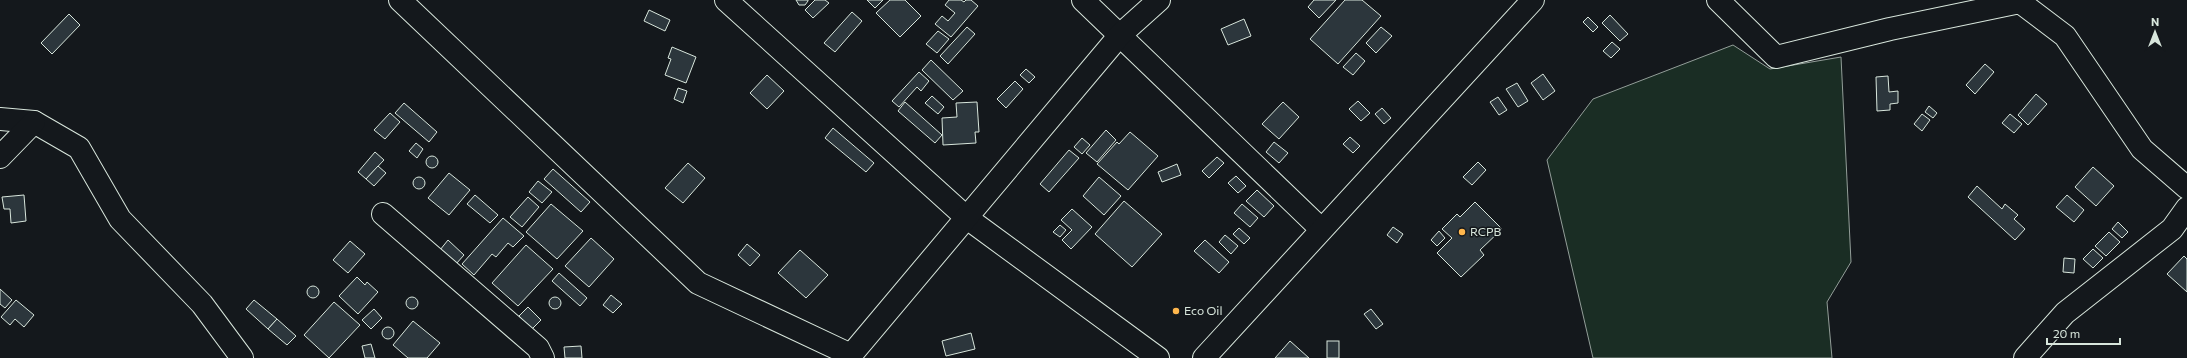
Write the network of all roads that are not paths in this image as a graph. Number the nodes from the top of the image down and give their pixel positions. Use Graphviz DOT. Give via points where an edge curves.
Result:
graph roads {
  1 [pos="400,0"];
  2 [pos="726,0"];
  3 [pos="1083,0"];
  4 [pos="1158,0"];
  5 [pos="1533,0"];
  6 [pos="1718,0"];
  7 [pos="1120,35"];
  8 [pos="0,119"];
  9 [pos="34,122"];
  10 [pos="0,157"];
  11 [pos="2187,188"];
  12 [pos="2187,208"];
  13 [pos="383,214"];
  14 [pos="966,218"];
  15 [pos="1321,229"];
  16 [pos="849,357"];
  17 [pos="242,358"];
  18 [pos="543,358"];
  19 [pos="1158,358"];
  20 [pos="1204,358"];
  21 [pos="2025,358"];
  1 -- 16 [label="main road" via="698,283"];
  2 -- 14 [label="main road"];
  3 -- 7 [label="main road"];
  4 -- 7 [label="main road"];
  5 -- 15 [label="main road"];
  6 -- 11 [label="main road" via="1776,57 1890,29 2020,2 2065,36 2142,149"];
  7 -- 14 [label="main road"];
  7 -- 15 [label="main road"];
  8 -- 9 [label="main road"];
  9 -- 10 [label="main road"];
  9 -- 17 [label="main road" via="79,148 120,219 202,304"];
  12 -- 21 [label="main road" via="2172,229 2065,313"];
  13 -- 18 [label="main road" via="538,348"];
  14 -- 16 [label="main road"];
  14 -- 19 [label="main road"];
  15 -- 20 [label="main road"];
}
